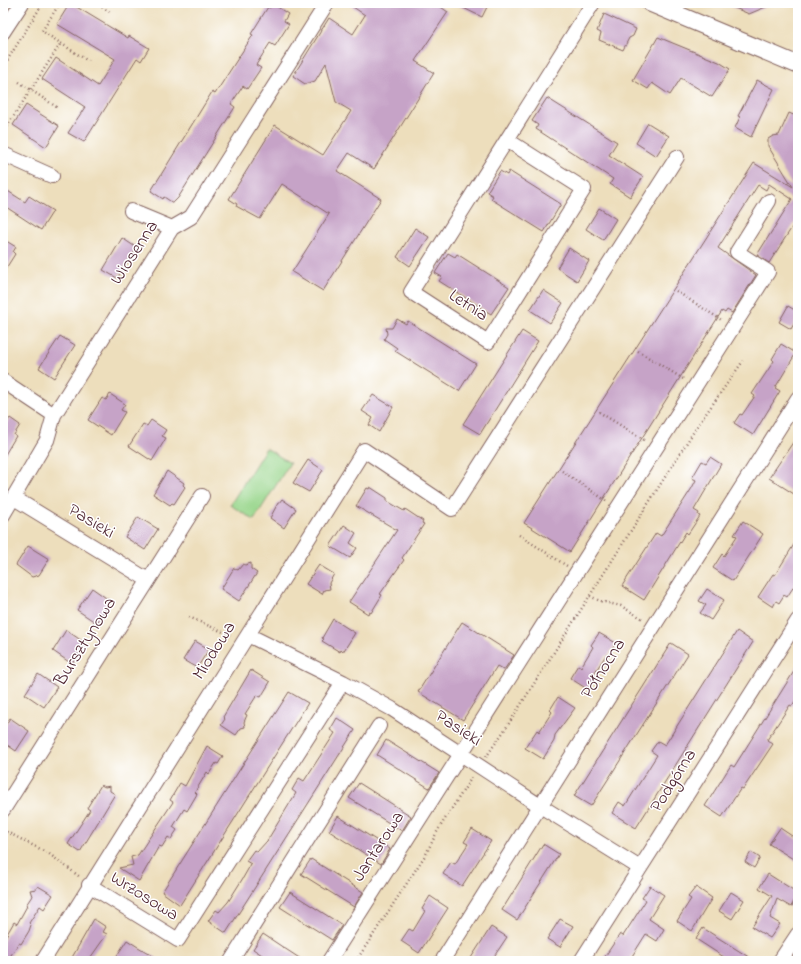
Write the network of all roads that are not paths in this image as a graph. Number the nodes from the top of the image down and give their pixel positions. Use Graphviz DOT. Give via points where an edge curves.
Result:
graph roads {
  1 [pos="22,3"];
  2 [pos="327,3"];
  3 [pos="593,3"];
  4 [pos="650,3"];
  5 [pos="3,32"];
  6 [pos="798,65"];
  7 [pos="507,140"];
  8 [pos="3,154"];
  9 [pos="678,157"];
  10 [pos="52,176"];
  11 [pos="769,201"];
  12 [pos="131,211"];
  13 [pos="172,228"];
  14 [pos="3,381"];
  15 [pos="798,398"];
  16 [pos="54,415"];
  17 [pos="202,496"];
  18 [pos="14,498"];
  19 [pos="3,515"];
  20 [pos="148,580"];
  21 [pos="798,620"];
  22 [pos="248,635"];
  23 [pos="343,682"];
  24 [pos="379,726"];
  25 [pos="460,753"];
  26 [pos="541,805"];
  27 [pos="3,810"];
  28 [pos="640,868"];
  29 [pos="89,885"];
  30 [pos="798,934"];
  31 [pos="43,961"];
  32 [pos="231,961"];
  33 [pos="329,961"];
  34 [pos="442,961"];
  35 [pos="581,961"];
  36 [pos="780,961"];
  1 -- 5 [label="street"];
  2 -- 13 [label="street, Wiosenna" via="190,217"];
  3 -- 7 [label="street, Letnia"];
  4 -- 6 [label="street"];
  7 -- 7 [label="street, Letnia" via="584,190 488,342 411,292"];
  8 -- 10 [label="street"];
  9 -- 22 [label="street, Miodowa" via="452,508 364,450"];
  11 -- 25 [label="street, Jantarowa" via="737,252 768,272"];
  12 -- 13 [label="street"];
  13 -- 16 [label="street, Wiosenna"];
  14 -- 16 [label="street"];
  15 -- 26 [label="street, Północna"];
  16 -- 18 [label="street, Wiosenna" via="47,440"];
  17 -- 20 [label="street, Bursztynowa"];
  18 -- 19 [label="street, Wiosenna"];
  18 -- 20 [label="street, Pasieki"];
  20 -- 27 [label="street, Bursztynowa"];
  21 -- 28 [label="street, Podgórna"];
  22 -- 23 [label="street, Pasieki"];
  22 -- 29 [label="street, Miodowa"];
  23 -- 25 [label="street, Pasieki"];
  23 -- 29 [label="street, Wrzosowa" via="178,940"];
  24 -- 32 [label="street"];
  25 -- 26 [label="street, Pasieki"];
  25 -- 33 [label="street, Jantarowa"];
  26 -- 28 [label="street, Pasieki"];
  26 -- 34 [label="street, Północna"];
  28 -- 35 [label="street, Podgórna"];
  29 -- 31 [label="street, Miodowa"];
  30 -- 36 [label="street"];
}
